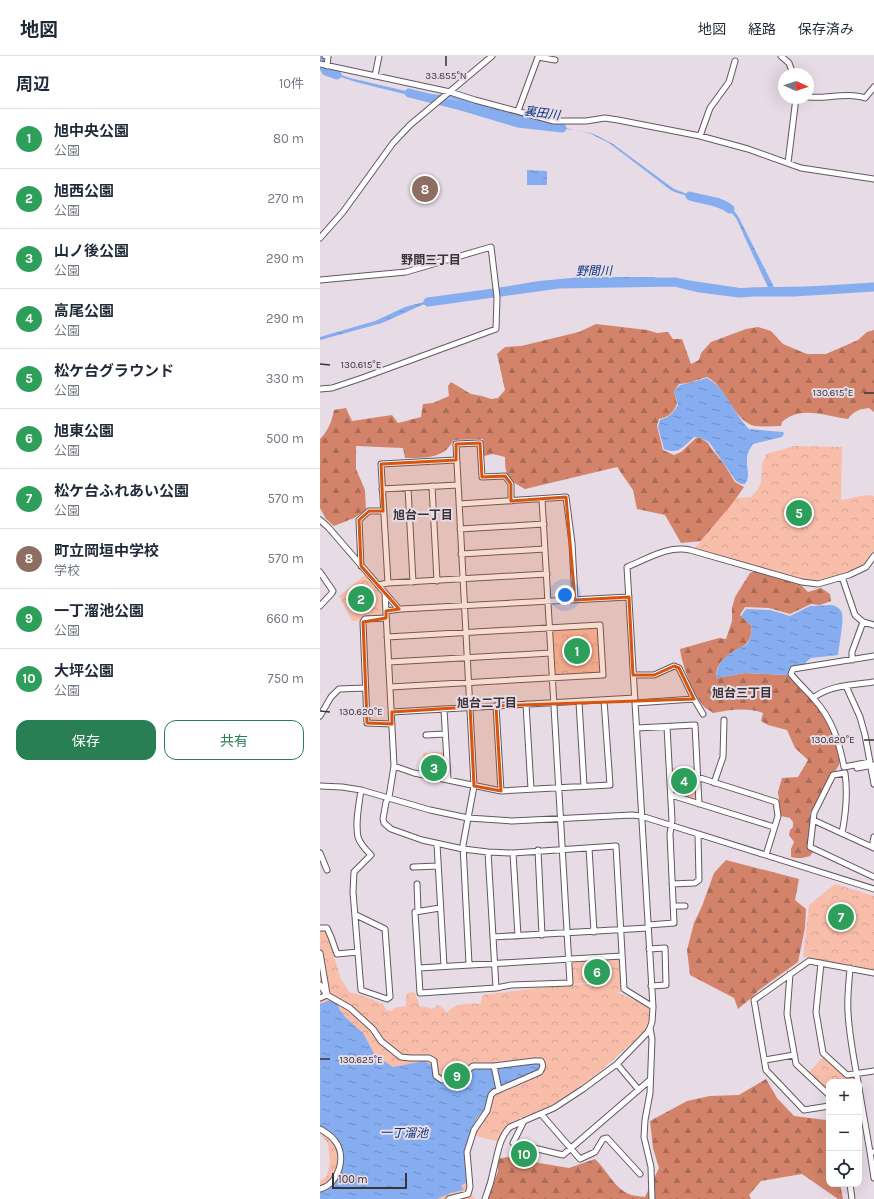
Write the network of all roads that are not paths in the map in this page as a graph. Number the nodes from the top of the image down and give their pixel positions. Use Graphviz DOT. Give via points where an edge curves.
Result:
graph roads {
  1 [pos="325,56"];
  2 [pos="379,56"];
  3 [pos="492,56"];
  4 [pos="781,56"];
  5 [pos="555,60"];
  6 [pos="735,61"];
  7 [pos="320,64"];
  8 [pos="327,66"];
  9 [pos="791,68"];
  10 [pos="375,76"];
  11 [pos="874,87"];
  12 [pos="450,92"];
  13 [pos="814,98"];
  14 [pos="795,104"];
  15 [pos="518,111"];
  16 [pos="700,136"];
  17 [pos="788,163"];
  18 [pos="874,178"];
  19 [pos="320,238"];
  20 [pos="320,280"];
  21 [pos="320,390"];
  22 [pos="456,460"];
  23 [pos="458,484"];
  24 [pos="432,486"];
  25 [pos="408,488"];
  26 [pos="382,489"];
  27 [pos="542,499"];
  28 [pos="511,501"];
  29 [pos="459,504"];
  30 [pos="383,511"];
  31 [pos="320,520"];
  32 [pos="544,524"];
  33 [pos="460,529"];
  34 [pos="545,549"];
  35 [pos="461,554"];
  36 [pos="874,556"];
  37 [pos="362,566"];
  38 [pos="320,572"];
  39 [pos="547,574"];
  40 [pos="842,578"];
  41 [pos="463,579"];
  42 [pos="437,580"];
  43 [pos="413,582"];
  44 [pos="388,583"];
  45 [pos="378,586"];
  46 [pos="385,593"];
  47 [pos="629,597"];
  48 [pos="575,600"];
  49 [pos="548,601"];
  50 [pos="320,606"];
  51 [pos="464,606"];
  52 [pos="401,609"];
  53 [pos="386,610"];
  54 [pos="386,618"];
  55 [pos="862,622"];
  56 [pos="874,625"];
  57 [pos="550,628"];
  58 [pos="466,632"];
  59 [pos="387,637"];
  60 [pos="551,653"];
  61 [pos="874,656"];
  62 [pos="467,658"];
  63 [pos="852,660"];
  64 [pos="389,662"];
  65 [pos="633,676"];
  66 [pos="553,678"];
  67 [pos="874,682"];
  68 [pos="469,683"];
  69 [pos="846,686"];
  70 [pos="390,687"];
  71 [pos="365,688"];
  72 [pos="813,698"];
  73 [pos="694,699"];
  74 [pos="604,700"];
  75 [pos="635,700"];
  76 [pos="579,702"];
  77 [pos="554,703"];
  78 [pos="526,704"];
  79 [pos="496,706"];
  80 [pos="470,707"];
  81 [pos="444,709"];
  82 [pos="392,712"];
  83 [pos="703,714"];
  84 [pos="320,716"];
  85 [pos="724,720"];
  86 [pos="392,724"];
  87 [pos="667,727"];
  88 [pos="636,728"];
  89 [pos="445,734"];
  90 [pos="426,736"];
  91 [pos="874,765"];
  92 [pos="394,766"];
  93 [pos="874,768"];
  94 [pos="842,770"];
  95 [pos="697,778"];
  96 [pos="448,780"];
  97 [pos="714,782"];
  98 [pos="874,784"];
  99 [pos="320,786"];
  100 [pos="474,786"];
  101 [pos="584,786"];
  102 [pos="559,787"];
  103 [pos="531,789"];
  104 [pos="361,790"];
  105 [pos="501,790"];
  106 [pos="671,795"];
  107 [pos="389,797"];
  108 [pos="699,804"];
  109 [pos="641,816"];
  110 [pos="468,818"];
  111 [pos="561,818"];
  112 [pos="812,820"];
  113 [pos="671,826"];
  114 [pos="774,827"];
  115 [pos="842,833"];
  116 [pos="698,834"];
  117 [pos="874,837"];
  118 [pos="437,844"];
  119 [pos="589,848"];
  120 [pos="873,848"];
  121 [pos="463,849"];
  122 [pos="563,849"];
  123 [pos="538,850"];
  124 [pos="488,852"];
  125 [pos="513,852"];
  126 [pos="320,853"];
  127 [pos="766,855"];
  128 [pos="438,866"];
  129 [pos="413,867"];
  130 [pos="327,870"];
  131 [pos="874,877"];
  132 [pos="416,884"];
  133 [pos="672,884"];
  134 [pos="874,889"];
  135 [pos="674,906"];
  136 [pos="685,906"];
  137 [pos="440,908"];
  138 [pos="418,911"];
  139 [pos="356,915"];
  140 [pos="648,927"];
  141 [pos="320,928"];
  142 [pos="620,930"];
  143 [pos="594,932"];
  144 [pos="567,933"];
  145 [pos="542,935"];
  146 [pos="518,936"];
  147 [pos="493,937"];
  148 [pos="649,949"];
  149 [pos="358,952"];
  150 [pos="320,953"];
  151 [pos="622,956"];
  152 [pos="568,958"];
  153 [pos="494,963"];
  154 [pos="821,963"];
  155 [pos="469,964"];
  156 [pos="444,966"];
  157 [pos="419,968"];
  158 [pos="850,968"];
  159 [pos="874,973"];
  160 [pos="790,974"];
  161 [pos="320,985"];
  162 [pos="651,986"];
  163 [pos="496,988"];
  164 [pos="327,995"];
  165 [pos="320,998"];
  166 [pos="653,1007"];
  167 [pos="650,1028"];
  168 [pos="794,1054"];
  169 [pos="764,1060"];
  170 [pos="617,1064"];
  171 [pos="494,1066"];
  172 [pos="874,1071"];
  173 [pos="857,1074"];
  174 [pos="858,1079"];
  175 [pos="650,1080"];
  176 [pos="638,1089"];
  177 [pos="499,1090"];
  178 [pos="826,1092"];
  179 [pos="826,1106"];
  180 [pos="862,1109"];
  181 [pos="541,1114"];
  182 [pos="524,1121"];
  183 [pos="320,1129"];
  184 [pos="570,1148"];
  185 [pos="872,1152"];
  186 [pos="640,1174"];
  187 [pos="874,1178"];
  188 [pos="850,1187"];
  189 [pos="320,1189"];
  190 [pos="448,1199"];
  191 [pos="485,1199"];
  192 [pos="652,1199"];
  193 [pos="852,1199"];
  1 -- 8 [label="street" via="328,57"];
  2 -- 10 [label="street"];
  3 -- 12 [label="street"];
  4 -- 9 [label="street"];
  5 -- 15 [label="street" via="538,57"];
  6 -- 16 [label="street" via="729,82 710,108"];
  7 -- 8 [label="street"];
  8 -- 10 [label="street"];
  10 -- 12 [label="street"];
  11 -- 13 [label="street" via="865,98"];
  12 -- 15 [label="street"];
  12 -- 19 [label="street" via="410,125 393,143 343,212"];
  14 -- 17 [label="street"];
  15 -- 16 [label="street" via="554,121 605,118"];
  16 -- 17 [label="street"];
  17 -- 18 [label="street" via="801,168"];
  20 -- 21 [label="street" via="406,272 491,247 497,297 496,329 362,378"];
  22 -- 23 [label="street"];
  22 -- 26 [label="street" via="381,464"];
  22 -- 28 [label="street" via="456,444 480,443 482,478 506,476 511,484"];
  23 -- 24 [label="street"];
  23 -- 29 [label="street"];
  24 -- 25 [label="street"];
  24 -- 42 [label="street"];
  25 -- 26 [label="street"];
  25 -- 43 [label="street"];
  26 -- 30 [label="street"];
  27 -- 28 [label="street"];
  27 -- 32 [label="street"];
  27 -- 48 [label="street" via="566,497"];
  28 -- 29 [label="street"];
  29 -- 33 [label="street"];
  30 -- 37 [label="street" via="369,511 359,520"];
  30 -- 44 [label="street"];
  31 -- 37 [label="street"];
  32 -- 33 [label="street"];
  32 -- 34 [label="street"];
  33 -- 35 [label="street"];
  34 -- 35 [label="street"];
  34 -- 39 [label="street"];
  35 -- 41 [label="street"];
  36 -- 40 [label="street" via="863,570"];
  37 -- 45 [label="street"];
  38 -- 50 [label="street" via="333,590"];
  39 -- 41 [label="street"];
  39 -- 49 [label="street"];
  40 -- 47 [label="street" via="811,584 678,548 628,567"];
  40 -- 55 [label="street" via="856,615"];
  41 -- 42 [label="street"];
  41 -- 51 [label="street"];
  42 -- 43 [label="street"];
  43 -- 44 [label="street"];
  44 -- 45 [label="street"];
  45 -- 46 [label="street"];
  46 -- 52 [label="street"];
  46 -- 53 [label="street"];
  47 -- 48 [label="street"];
  47 -- 65 [label="street"];
  48 -- 49 [label="street"];
  49 -- 51 [label="street"];
  49 -- 57 [label="street"];
  51 -- 52 [label="street"];
  51 -- 58 [label="street"];
  52 -- 53 [label="street"];
  53 -- 54 [label="street"];
  54 -- 59 [label="street"];
  54 -- 71 [label="street" via="365,619 363,622"];
  55 -- 56 [label="street"];
  55 -- 63 [label="street" via="852,652"];
  57 -- 58 [label="street"];
  57 -- 60 [label="street"];
  57 -- 66 [label="street" via="600,625 603,674"];
  58 -- 59 [label="street"];
  58 -- 62 [label="street"];
  59 -- 64 [label="street"];
  60 -- 62 [label="street"];
  60 -- 66 [label="street"];
  61 -- 63 [label="street"];
  62 -- 64 [label="street"];
  62 -- 68 [label="street"];
  63 -- 72 [label="street" via="792,669 791,674"];
  64 -- 70 [label="street"];
  65 -- 73 [label="street" via="654,675 674,666 679,668"];
  65 -- 75 [label="street"];
  66 -- 68 [label="street"];
  66 -- 77 [label="street"];
  67 -- 69 [label="street"];
  68 -- 70 [label="street"];
  68 -- 80 [label="street"];
  69 -- 72 [label="street" via="822,691"];
  69 -- 72 [label="street" via="860,717 870,762 844,766 835,731"];
  70 -- 82 [label="street"];
  71 -- 84 [label="street" via="339,689"];
  71 -- 86 [label="street" via="367,723"];
  73 -- 75 [label="street"];
  73 -- 83 [label="street"];
  74 -- 75 [label="street"];
  74 -- 76 [label="street"];
  74 -- 101 [label="street" via="610,785"];
  75 -- 88 [label="street"];
  76 -- 77 [label="street"];
  76 -- 101 [label="street"];
  77 -- 78 [label="street"];
  77 -- 102 [label="street"];
  78 -- 79 [label="street"];
  78 -- 103 [label="street"];
  79 -- 80 [label="street"];
  79 -- 105 [label="street"];
  80 -- 81 [label="street"];
  80 -- 100 [label="street"];
  81 -- 82 [label="street"];
  81 -- 89 [label="street"];
  82 -- 86 [label="street"];
  85 -- 97 [label="street" via="723,757"];
  86 -- 92 [label="street"];
  87 -- 88 [label="street"];
  87 -- 95 [label="street" via="695,725"];
  87 -- 106 [label="street"];
  88 -- 109 [label="street"];
  89 -- 90 [label="street"];
  89 -- 96 [label="street"];
  91 -- 94 [label="street"];
  92 -- 96 [label="street"];
  92 -- 107 [label="street"];
  93 -- 98 [label="street" via="871,768"];
  95 -- 97 [label="street"];
  95 -- 108 [label="street"];
  96 -- 100 [label="street"];
  97 -- 114 [label="street" via="776,802 778,816"];
  99 -- 104 [label="street"];
  100 -- 105 [label="street"];
  100 -- 110 [label="street"];
  101 -- 102 [label="street"];
  102 -- 103 [label="street"];
  102 -- 111 [label="street"];
  103 -- 105 [label="street"];
  104 -- 107 [label="street"];
  104 -- 139 [label="street" via="358,838 371,855 354,872"];
  106 -- 108 [label="street"];
  106 -- 113 [label="street"];
  107 -- 110 [label="street" via="430,810"];
  107 -- 118 [label="street" via="382,819 387,826"];
  108 -- 114 [label="street"];
  109 -- 111 [label="street"];
  109 -- 113 [label="street"];
  109 -- 140 [label="street"];
  110 -- 111 [label="street" via="512,821"];
  110 -- 121 [label="street"];
  111 -- 122 [label="street"];
  112 -- 115 [label="street"];
  112 -- 115 [label="street" via="833,775 845,773 847,789"];
  112 -- 131 [label="street" via="810,847"];
  113 -- 116 [label="street"];
  113 -- 133 [label="street"];
  114 -- 127 [label="street"];
  115 -- 120 [label="street"];
  116 -- 127 [label="street"];
  116 -- 133 [label="street" via="699,880 695,883"];
  117 -- 120 [label="street"];
  118 -- 121 [label="street"];
  118 -- 128 [label="street"];
  119 -- 122 [label="street"];
  119 -- 142 [label="street" via="616,846"];
  119 -- 143 [label="street"];
  121 -- 124 [label="street"];
  121 -- 155 [label="street"];
  122 -- 123 [label="street"];
  122 -- 144 [label="street"];
  123 -- 125 [label="street"];
  123 -- 145 [label="street"];
  124 -- 125 [label="street"];
  124 -- 147 [label="street"];
  125 -- 146 [label="street"];
  126 -- 130 [label="street"];
  127 -- 134 [label="street"];
  128 -- 129 [label="street"];
  128 -- 137 [label="street"];
  132 -- 138 [label="street"];
  133 -- 135 [label="street"];
  135 -- 136 [label="street"];
  135 -- 140 [label="street" via="674,924"];
  137 -- 138 [label="street"];
  137 -- 156 [label="street"];
  138 -- 157 [label="street" via="415,912"];
  139 -- 149 [label="street"];
  139 -- 149 [label="street" via="384,928 390,997 387,999 362,990"];
  140 -- 142 [label="street"];
  140 -- 148 [label="street"];
  141 -- 149 [label="street" via="326,928 336,954"];
  142 -- 143 [label="street"];
  142 -- 151 [label="street"];
  143 -- 144 [label="street"];
  144 -- 145 [label="street"];
  144 -- 152 [label="street"];
  145 -- 146 [label="street"];
  146 -- 147 [label="street"];
  147 -- 153 [label="street"];
  148 -- 162 [label="street"];
  148 -- 162 [label="street" via="664,948 666,985"];
  150 -- 164 [label="street"];
  151 -- 152 [label="street"];
  151 -- 166 [label="street" via="624,989"];
  152 -- 153 [label="street"];
  152 -- 163 [label="street" via="570,983"];
  153 -- 155 [label="street"];
  153 -- 163 [label="street"];
  154 -- 158 [label="street"];
  154 -- 160 [label="street" via="809,961"];
  154 -- 173 [label="street" via="816,1012 823,1052 847,1075"];
  155 -- 156 [label="street"];
  156 -- 157 [label="street"];
  157 -- 163 [label="street" via="420,993"];
  158 -- 159 [label="street"];
  158 -- 173 [label="street" via="849,1031"];
  160 -- 168 [label="street" via="787,1014"];
  160 -- 169 [label="street" via="754,1000"];
  161 -- 164 [label="street"];
  162 -- 166 [label="street"];
  164 -- 165 [label="street"];
  164 -- 171 [label="street" via="350,1008 373,1029 381,1041 401,1057 429,1058 434,1061 436,1076 442,1080 451,1075 464,1073 473,1066"];
  166 -- 167 [label="street"];
  167 -- 170 [label="street"];
  167 -- 175 [label="street"];
  168 -- 169 [label="street"];
  168 -- 178 [label="street" via="796,1064"];
  169 -- 179 [label="street" via="766,1070 804,1110"];
  170 -- 176 [label="street"];
  170 -- 181 [label="street" via="583,1089"];
  171 -- 177 [label="street"];
  171 -- 177 [label="street" via="526,1061 543,1063 540,1072"];
  172 -- 173 [label="street"];
  173 -- 174 [label="street"];
  175 -- 176 [label="street"];
  175 -- 192 [label="street" via="644,1137 650,1167"];
  176 -- 184 [label="street"];
  177 -- 190 [label="street" via="490,1095 487,1111 474,1130 468,1148 468,1194"];
  180 -- 185 [label="street"];
  181 -- 182 [label="street"];
  181 -- 184 [label="street"];
  182 -- 184 [label="street" via="513,1143 563,1154"];
  182 -- 191 [label="street" via="510,1127 502,1138"];
  183 -- 189 [label="street" via="335,1140 341,1159 340,1167 333,1179"];
  184 -- 186 [label="street" via="580,1159 595,1152 607,1138"];
  185 -- 187 [label="street"];
  188 -- 193 [label="street"];
}
